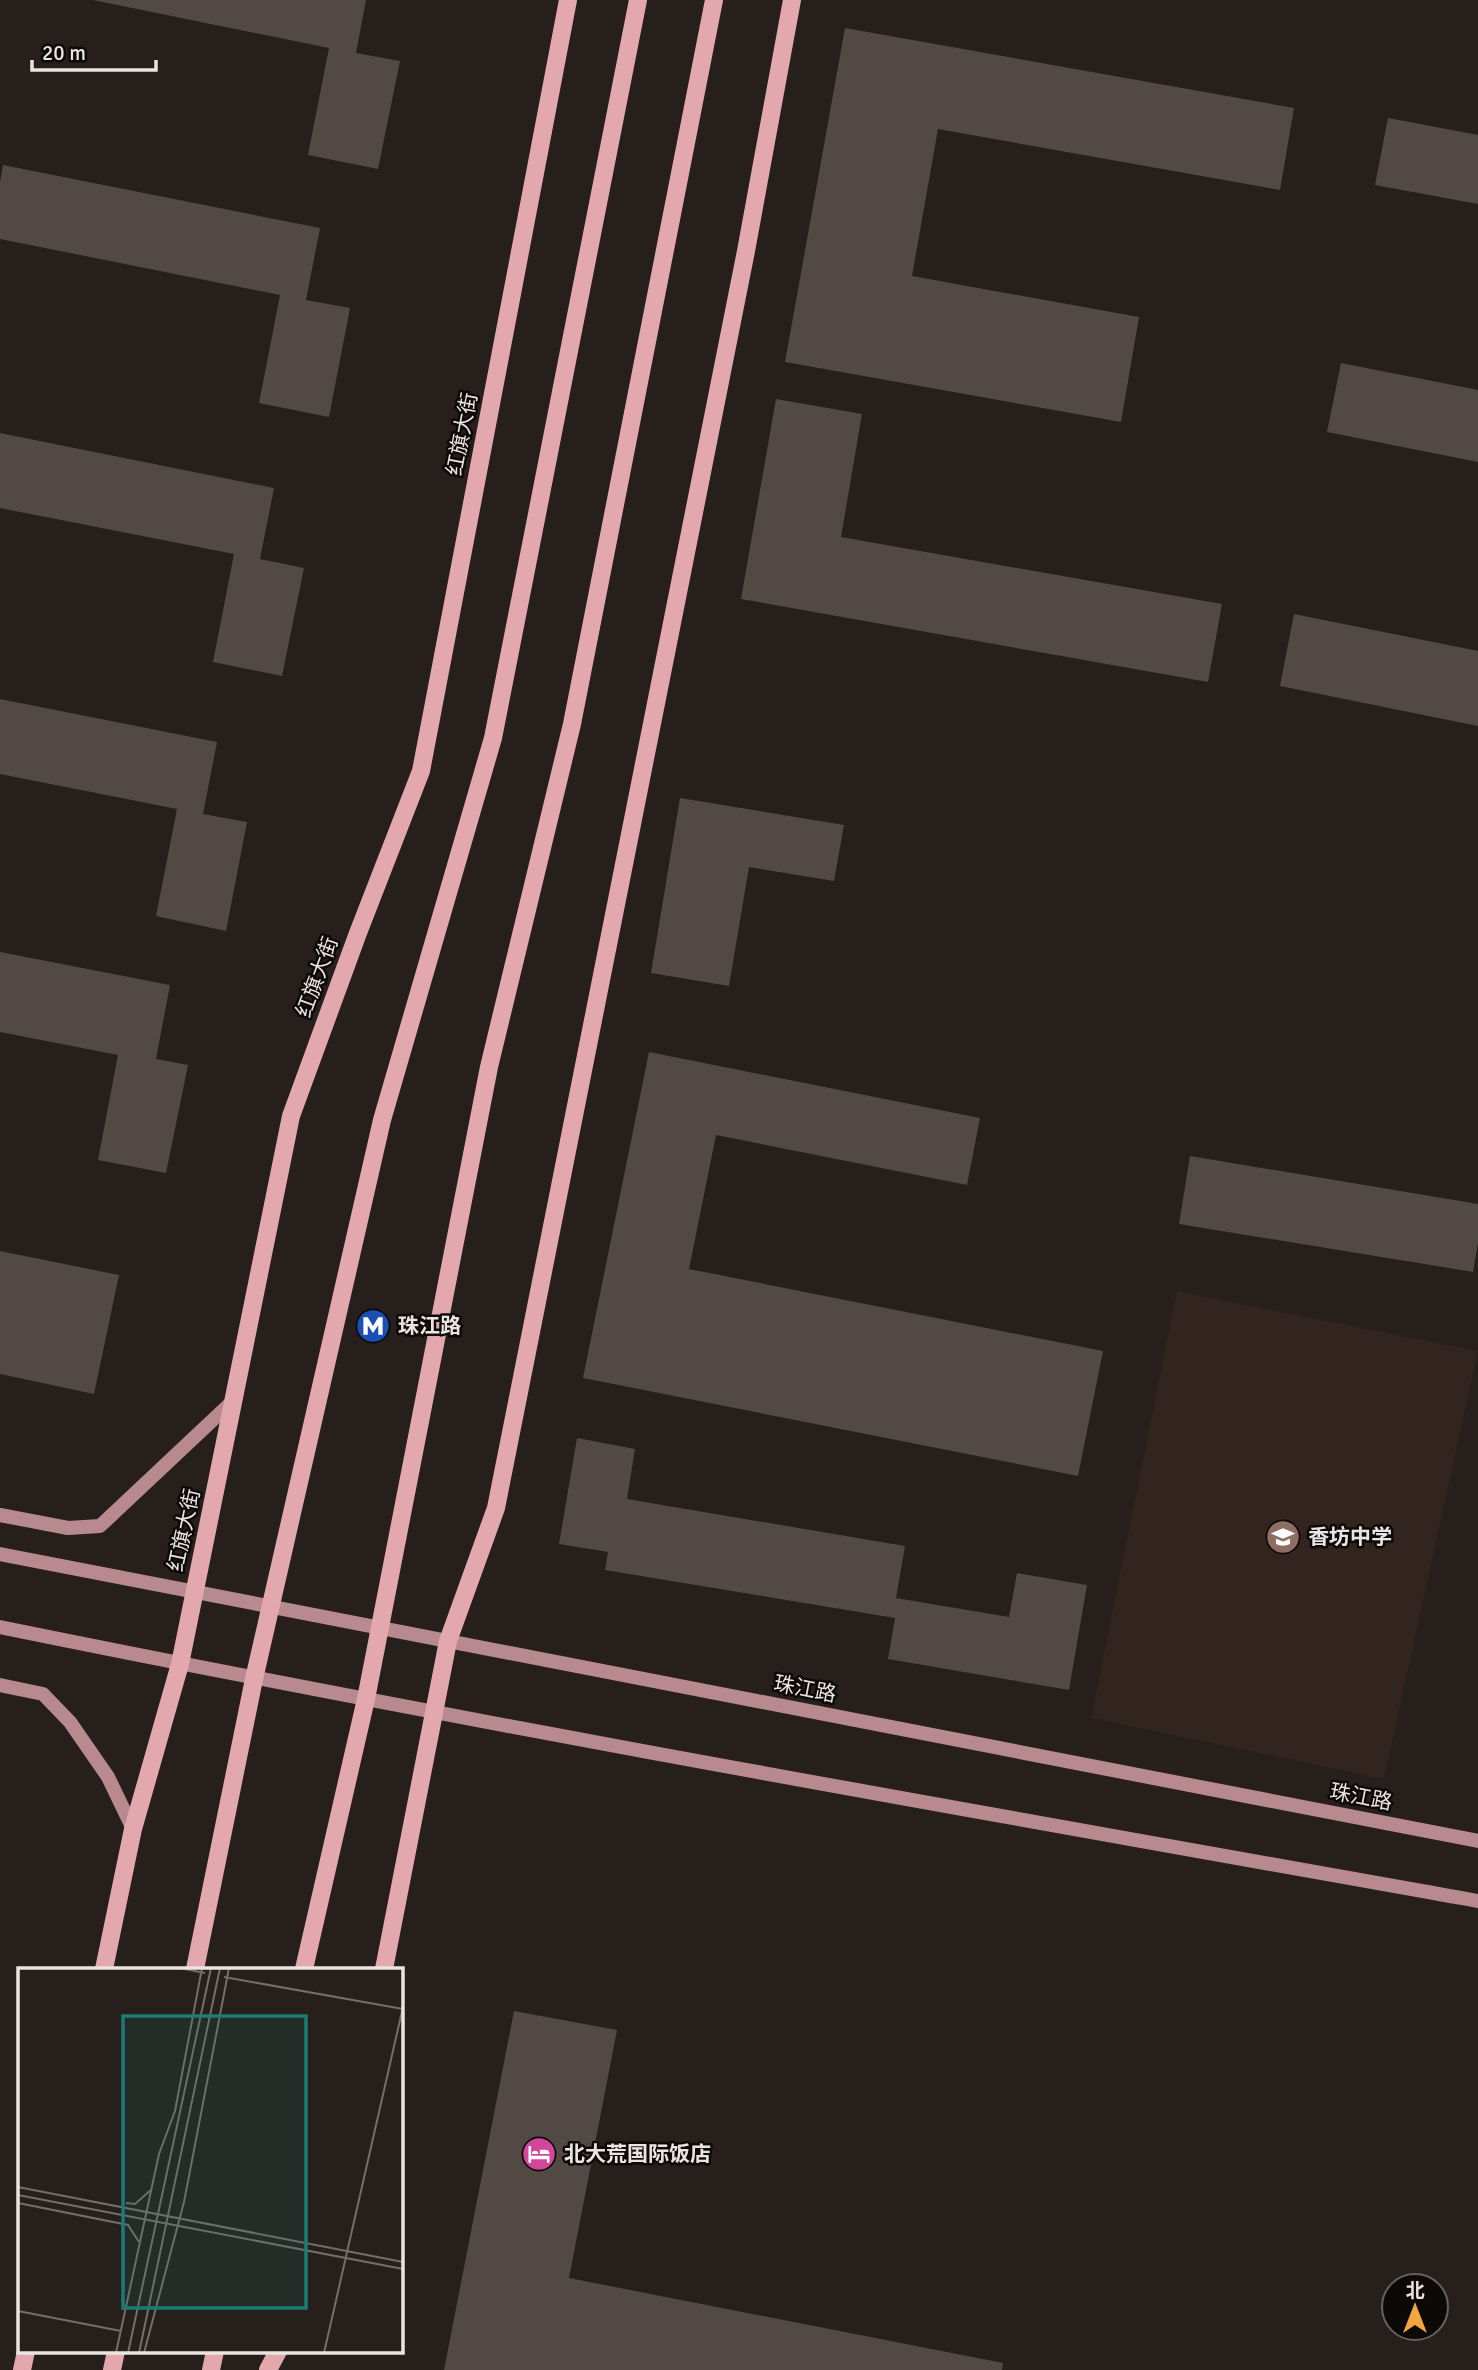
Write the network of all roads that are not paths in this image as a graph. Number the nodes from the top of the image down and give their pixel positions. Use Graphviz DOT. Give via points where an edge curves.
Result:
graph roads {
  1 [pos="568,0"];
  2 [pos="638,0"];
  3 [pos="714,0"];
  4 [pos="792,0"];
  5 [pos="234,1400"];
  6 [pos="0,1515"];
  7 [pos="0,1554"];
  8 [pos="195,1591"];
  9 [pos="271,1606"];
  10 [pos="0,1628"];
  11 [pos="380,1628"];
  12 [pos="448,1640"];
  13 [pos="180,1664"];
  14 [pos="254,1679"];
  15 [pos="0,1685"];
  16 [pos="366,1699"];
  17 [pos="434,1712"];
  18 [pos="134,1829"];
  19 [pos="1478,1841"];
  20 [pos="1478,1901"];
  21 [pos="104,1968"];
  22 [pos="195,1968"];
  23 [pos="304,1968"];
  24 [pos="384,1968"];
  25 [pos="26,2352"];
  26 [pos="116,2352"];
  27 [pos="215,2352"];
  28 [pos="277,2352"];
  29 [pos="22,2370"];
  30 [pos="112,2370"];
  31 [pos="211,2370"];
  32 [pos="268,2370"];
  1 -- 5 [label="main road, 红旗大街" via="421,771 291,1116"];
  2 -- 9 [label="main road" via="493,738 382,1120"];
  3 -- 11 [label="main road" via="572,724 489,1067"];
  4 -- 12 [label="main road" via="496,1508"];
  5 -- 6 [label="main road" via="100,1526 68,1528"];
  5 -- 8 [label="main road, 红旗大街"];
  7 -- 8 [label="main road, 珠江路"];
  8 -- 9 [label="main road, 珠江路"];
  8 -- 13 [label="main road, 红旗大街"];
  9 -- 11 [label="main road, 珠江路"];
  9 -- 14 [label="main road"];
  10 -- 13 [label="main road"];
  11 -- 12 [label="main road, 珠江路"];
  11 -- 16 [label="main road"];
  12 -- 17 [label="main road"];
  12 -- 19 [label="main road, 珠江路"];
  13 -- 14 [label="main road"];
  13 -- 18 [label="main road, 红旗大街"];
  14 -- 16 [label="main road"];
  14 -- 22 [label="main road"];
  15 -- 18 [label="main road" via="43,1694 70,1721 108,1777"];
  16 -- 17 [label="main road"];
  16 -- 23 [label="main road"];
  17 -- 20 [label="main road"];
  17 -- 24 [label="main road"];
  18 -- 21 [label="main road, 红旗大街"];
  25 -- 29 [label="main road"];
  26 -- 30 [label="main road"];
  27 -- 31 [label="main road"];
  28 -- 32 [label="main road"];
}
